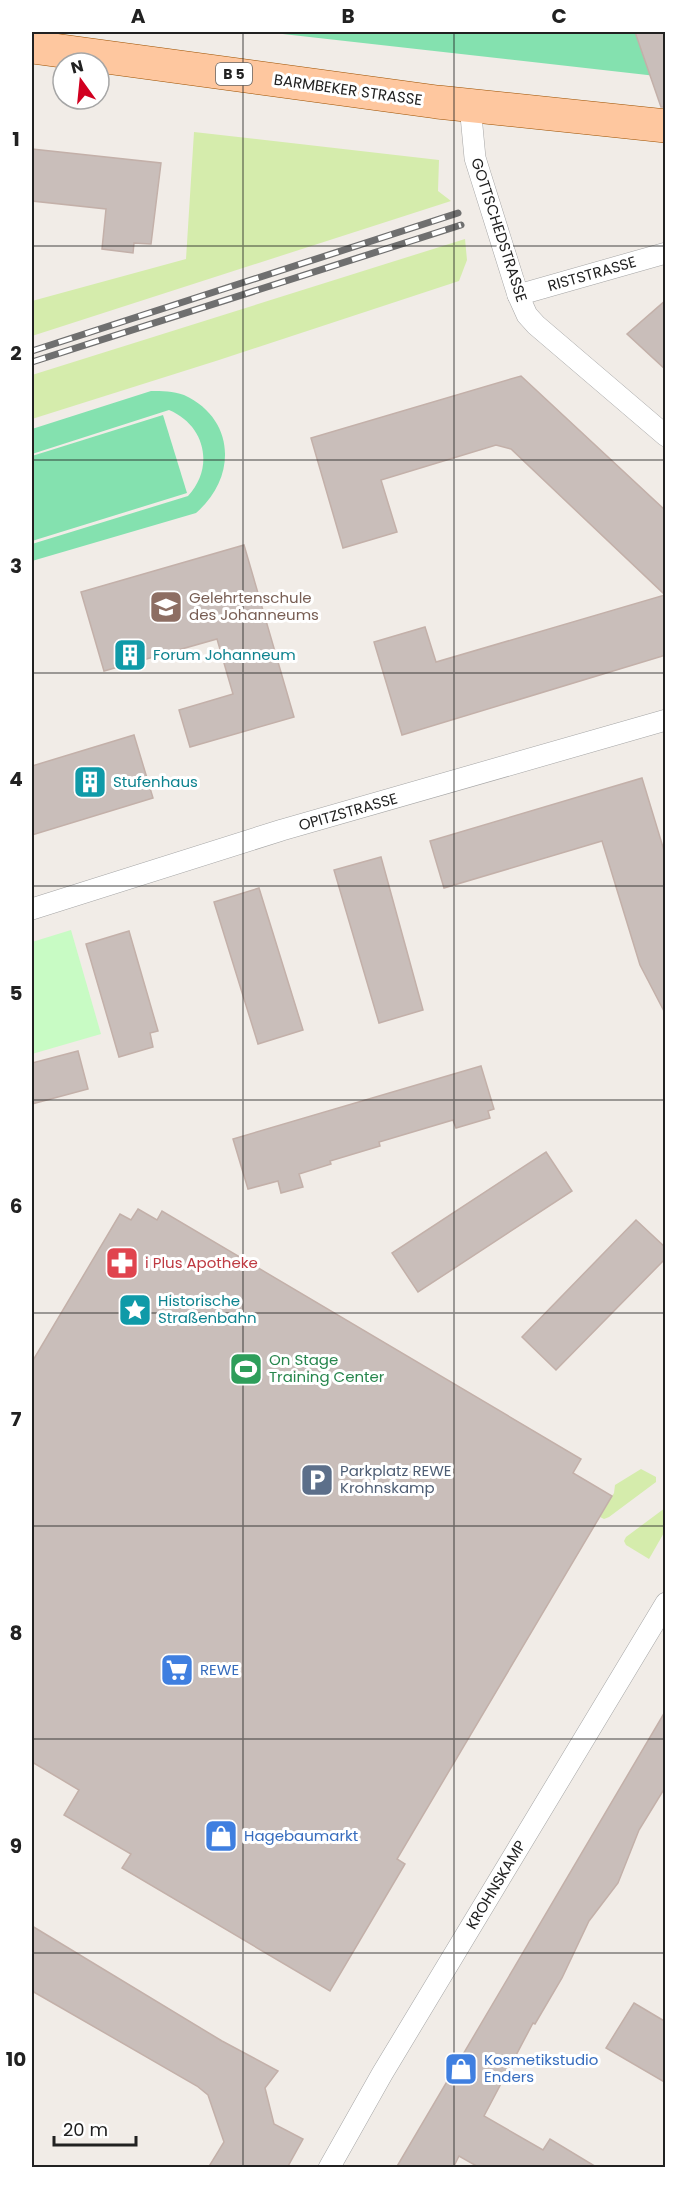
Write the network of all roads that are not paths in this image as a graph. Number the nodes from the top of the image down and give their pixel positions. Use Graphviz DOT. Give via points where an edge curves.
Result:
graph roads {
  1 [pos="32,47"];
  2 [pos="470,105"];
  3 [pos="666,126"];
  4 [pos="666,253"];
  5 [pos="518,296"];
  6 [pos="666,436"];
  7 [pos="666,720"];
  8 [pos="32,909"];
  9 [pos="666,1603"];
  10 [pos="329,2168"];
  1 -- 2 [label="main road, BARMBEKER STRASSE / B 5"];
  2 -- 3 [label="main road, BARMBEKER STRASSE / B 5"];
  2 -- 5 [label="street, GOTTSCHEDSTRASSE" via="475,158"];
  4 -- 5 [label="street, RISTSTRASSE"];
  5 -- 6 [label="street, GOTTSCHEDSTRASSE" via="536,325"];
  7 -- 8 [label="street, OPITZSTRASSE" via="282,830"];
  9 -- 10 [label="street, KROHNSKAMP"];
}
